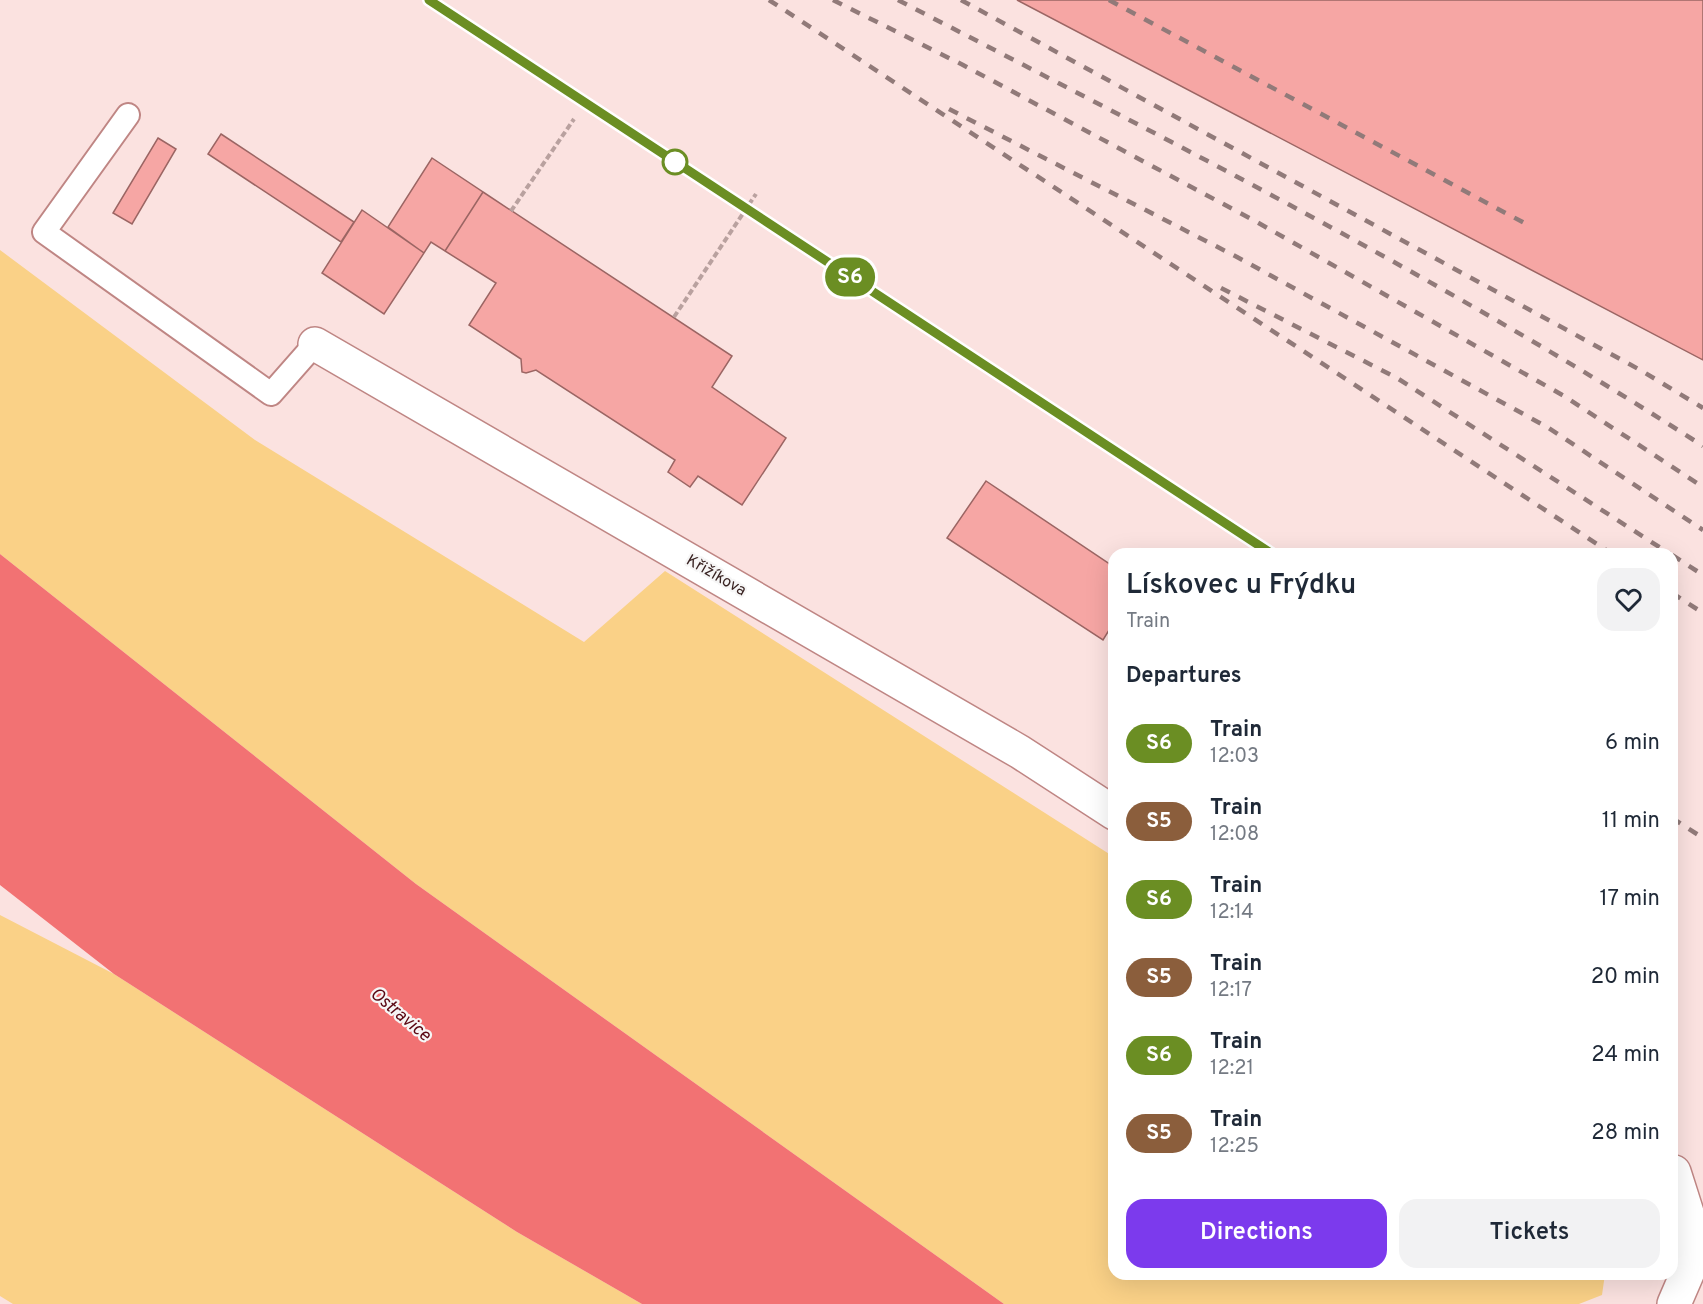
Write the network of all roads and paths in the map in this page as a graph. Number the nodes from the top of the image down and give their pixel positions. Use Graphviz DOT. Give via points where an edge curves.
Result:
graph roads {
  1 [pos="129,115"];
  2 [pos="574,119"];
  3 [pos="756,194"];
  4 [pos="511,211"];
  5 [pos="674,318"];
  6 [pos="315,344"];
  7 [pos="1108,809"];
  8 [pos="1678,1177"];
  9 [pos="1678,1187"];
  10 [pos="1703,1201"];
  11 [pos="1674,1304"];
  1 -- 6 [label="lane" via="44,232 271,394"];
  2 -- 4 [label="path"];
  3 -- 5 [label="path"];
  6 -- 7 [label="street, Křižíkova" via="1020,752"];
  8 -- 10 [label="street"];
  9 -- 11 [label="street" via="1689,1219 1693,1260"];
}
